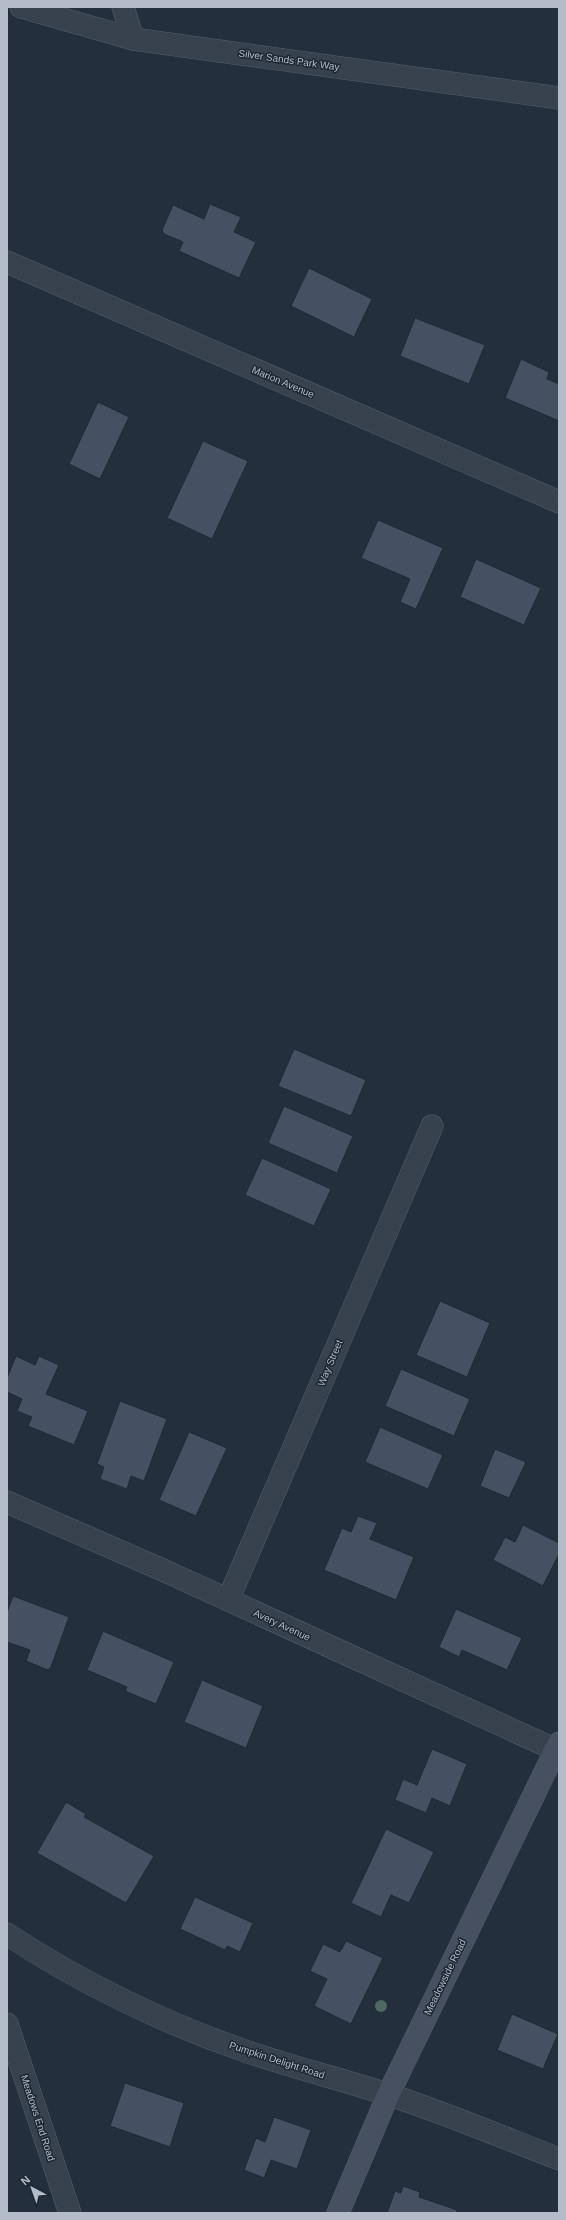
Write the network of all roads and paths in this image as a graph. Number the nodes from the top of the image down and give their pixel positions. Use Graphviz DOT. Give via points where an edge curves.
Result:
graph roads {
  1 [pos="21,7"];
  2 [pos="123,7"];
  3 [pos="133,38"];
  4 [pos="559,98"];
  5 [pos="7,262"];
  6 [pos="559,502"];
  7 [pos="432,1126"];
  8 [pos="7,1502"];
  9 [pos="228,1600"];
  10 [pos="557,1747"];
  11 [pos="7,1934"];
  12 [pos="7,2024"];
  13 [pos="388,2095"];
  14 [pos="559,2159"];
  15 [pos="70,2213"];
  16 [pos="338,2213"];
  1 -- 3 [label="street, Silver Sands Park Way"];
  2 -- 3 [label="street"];
  3 -- 4 [label="street, Silver Sands Park Way"];
  5 -- 6 [label="street, Marion Avenue"];
  7 -- 9 [label="street, Way Street"];
  8 -- 9 [label="street, Avery Avenue"];
  9 -- 10 [label="street, Avery Avenue"];
  10 -- 13 [label="main road, Meadowside Road"];
  11 -- 13 [label="street, Pumpkin Delight Road" via="42,1956 158,2015 244,2051"];
  12 -- 15 [label="street, Meadows End Road"];
  13 -- 14 [label="street, Pumpkin Delight Road"];
  13 -- 16 [label="main road, Meadowside Road"];
}
